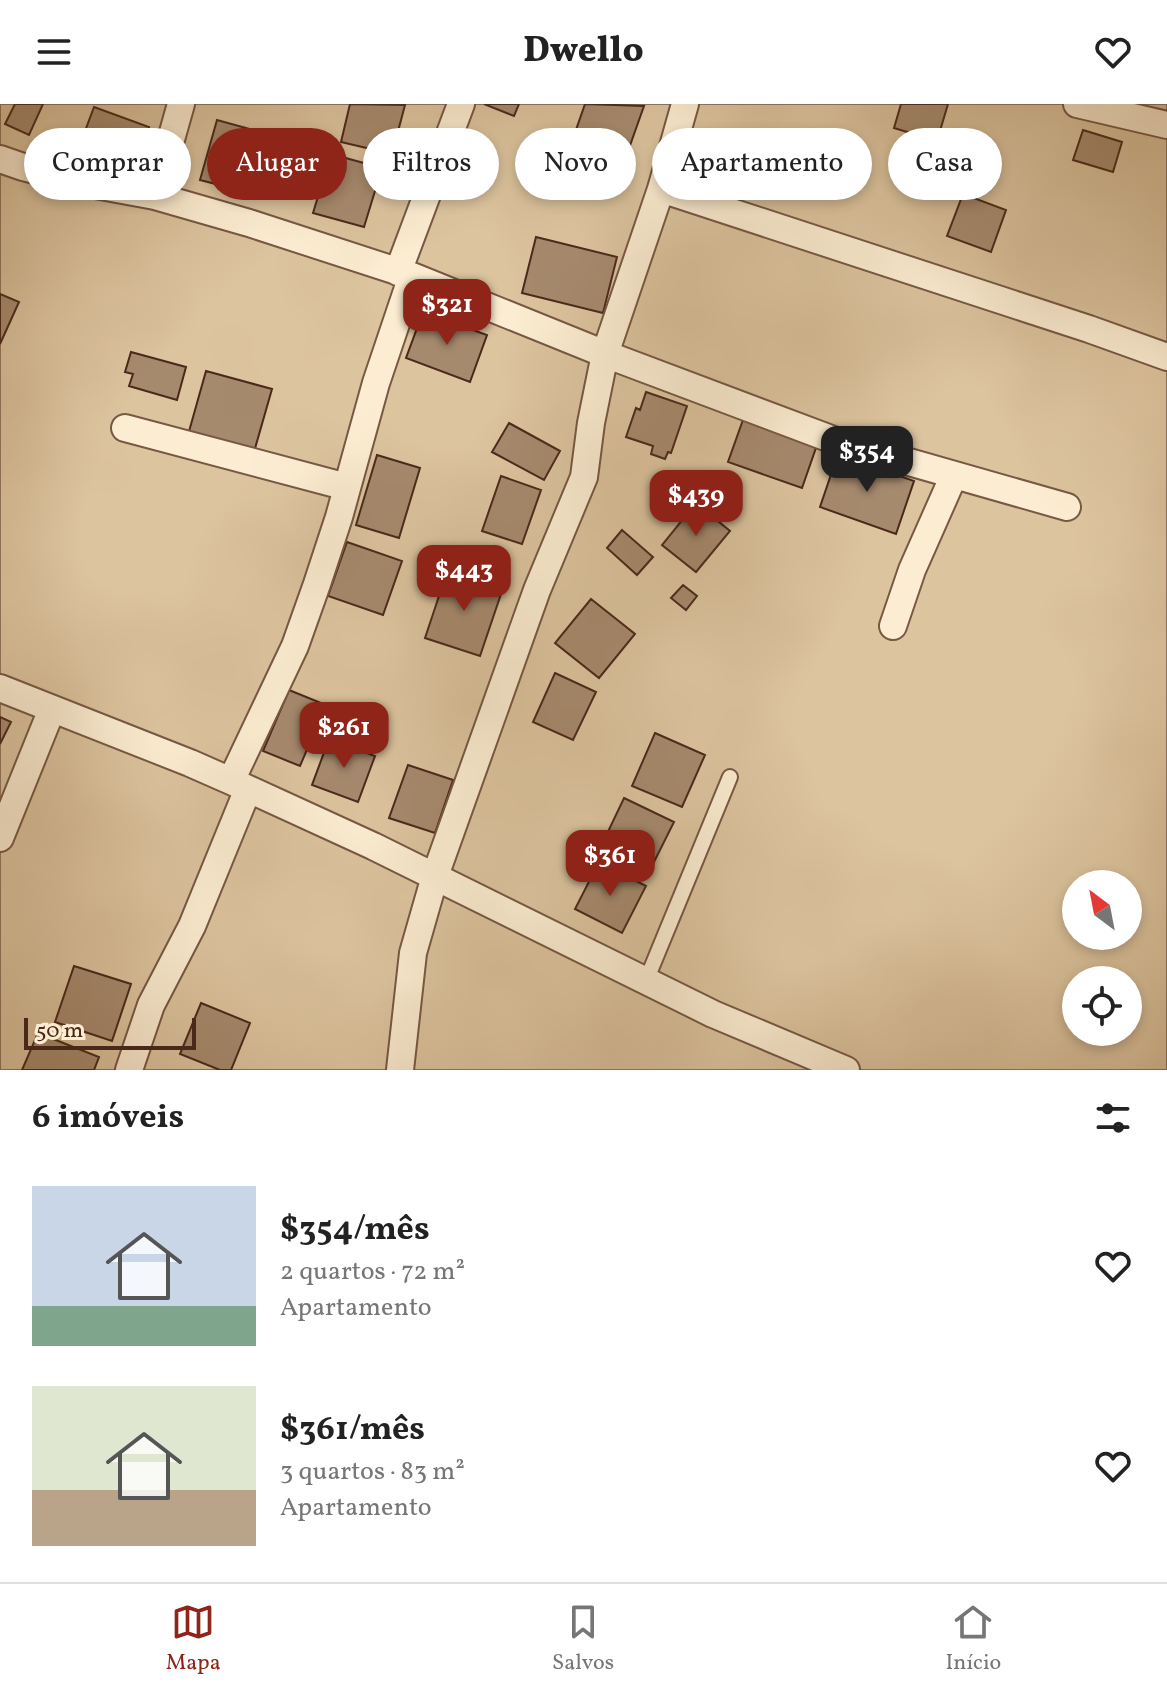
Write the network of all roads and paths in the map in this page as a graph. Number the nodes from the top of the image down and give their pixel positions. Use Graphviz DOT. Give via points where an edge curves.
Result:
graph roads {
  1 [pos="181,104"];
  2 [pos="461,104"];
  3 [pos="685,104"];
  4 [pos="1077,104"];
  5 [pos="1167,125"];
  6 [pos="174,128"];
  7 [pos="677,128"];
  8 [pos="0,159"];
  9 [pos="24,167"];
  10 [pos="169,200"];
  11 [pos="657,200"];
  12 [pos="695,200"];
  13 [pos="405,274"];
  14 [pos="605,354"];
  15 [pos="1167,357"];
  16 [pos="125,428"];
  17 [pos="954,475"];
  18 [pos="347,487"];
  19 [pos="1067,507"];
  20 [pos="893,626"];
  21 [pos="0,688"];
  22 [pos="52,709"];
  23 [pos="730,777"];
  24 [pos="240,785"];
  25 [pos="6,804"];
  26 [pos="0,838"];
  27 [pos="435,876"];
  28 [pos="646,981"];
  29 [pos="129,1070"];
  30 [pos="400,1070"];
  31 [pos="846,1070"];
  1 -- 6 [label="street"];
  2 -- 13 [label="street"];
  3 -- 7 [label="street"];
  4 -- 5 [label="street"];
  8 -- 9 [label="street"];
  10 -- 13 [label="street"];
  11 -- 14 [label="street"];
  12 -- 15 [label="street"];
  13 -- 14 [label="street"];
  13 -- 18 [label="street"];
  14 -- 17 [label="street" via="839,442"];
  14 -- 27 [label="street" via="584,477 537,590"];
  16 -- 18 [label="street"];
  17 -- 19 [label="street"];
  17 -- 20 [label="street"];
  18 -- 24 [label="street" via="295,646"];
  21 -- 22 [label="street"];
  22 -- 24 [label="street"];
  22 -- 25 [label="street"];
  23 -- 28 [label="lane"];
  24 -- 27 [label="street"];
  24 -- 29 [label="street" via="192,926 151,1005"];
  25 -- 26 [label="street"];
  27 -- 28 [label="street"];
  27 -- 30 [label="street" via="413,953"];
  28 -- 31 [label="street"];
}
